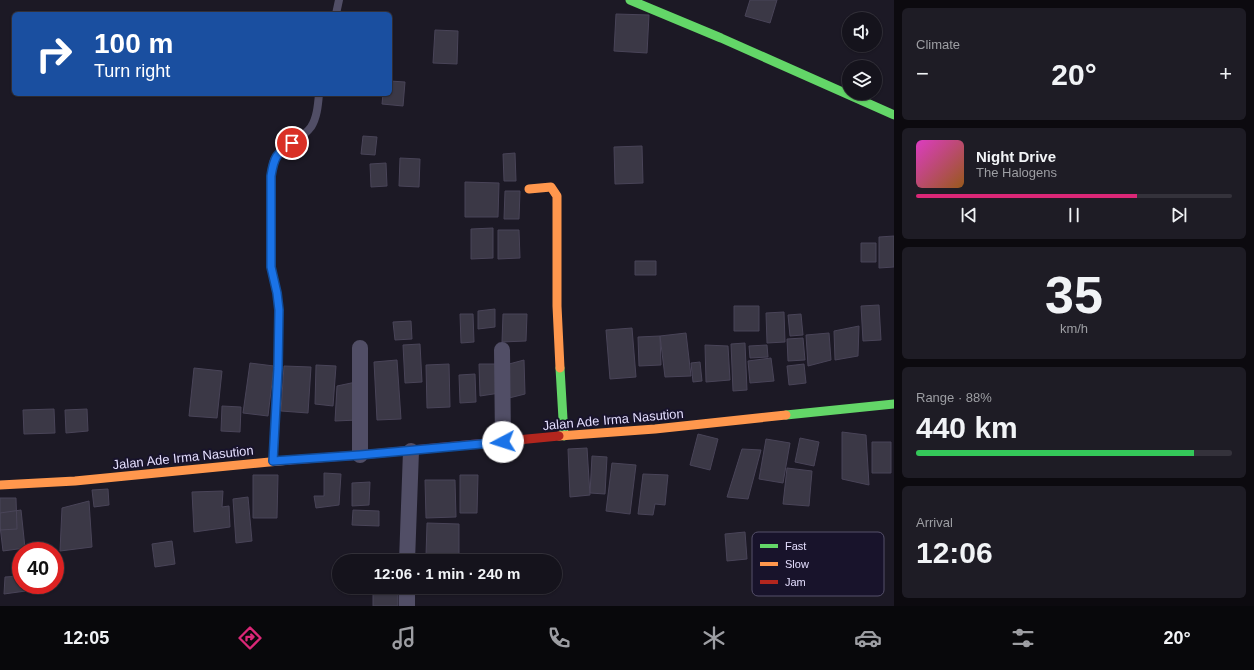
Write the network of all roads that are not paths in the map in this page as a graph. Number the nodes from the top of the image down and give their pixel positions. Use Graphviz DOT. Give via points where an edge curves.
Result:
graph roads {
  1 [pos="339,0"];
  2 [pos="630,0"];
  3 [pos="336,12"];
  4 [pos="319,96"];
  5 [pos="894,115"];
  6 [pos="529,189"];
  7 [pos="360,348"];
  8 [pos="502,350"];
  9 [pos="894,404"];
  10 [pos="564,436"];
  11 [pos="503,442"];
  12 [pos="410,451"];
  13 [pos="360,455"];
  14 [pos="273,461"];
  15 [pos="0,485"];
  16 [pos="407,554"];
  17 [pos="407,594"];
  18 [pos="407,606"];
  1 -- 3 [label="lane"];
  2 -- 5 [label="street"];
  4 -- 14 [label="lane" via="311,126 279,152 273,162 271,176 271,267 279,310"];
  6 -- 10 [label="street" via="551,187 557,196 557,306"];
  7 -- 13 [label="street"];
  8 -- 11 [label="street"];
  9 -- 10 [label="street, Jalan Ade Irma Nasution" via="717,424"];
  10 -- 11 [label="street, Jalan Ade Irma Nasution"];
  11 -- 12 [label="street, Jalan Ade Irma Nasution"];
  12 -- 13 [label="street, Jalan Ade Irma Nasution"];
  12 -- 16 [label="street"];
  13 -- 14 [label="street, Jalan Ade Irma Nasution"];
  14 -- 15 [label="street, Jalan Ade Irma Nasution" via="75,481"];
  17 -- 18 [label="street"];
}
